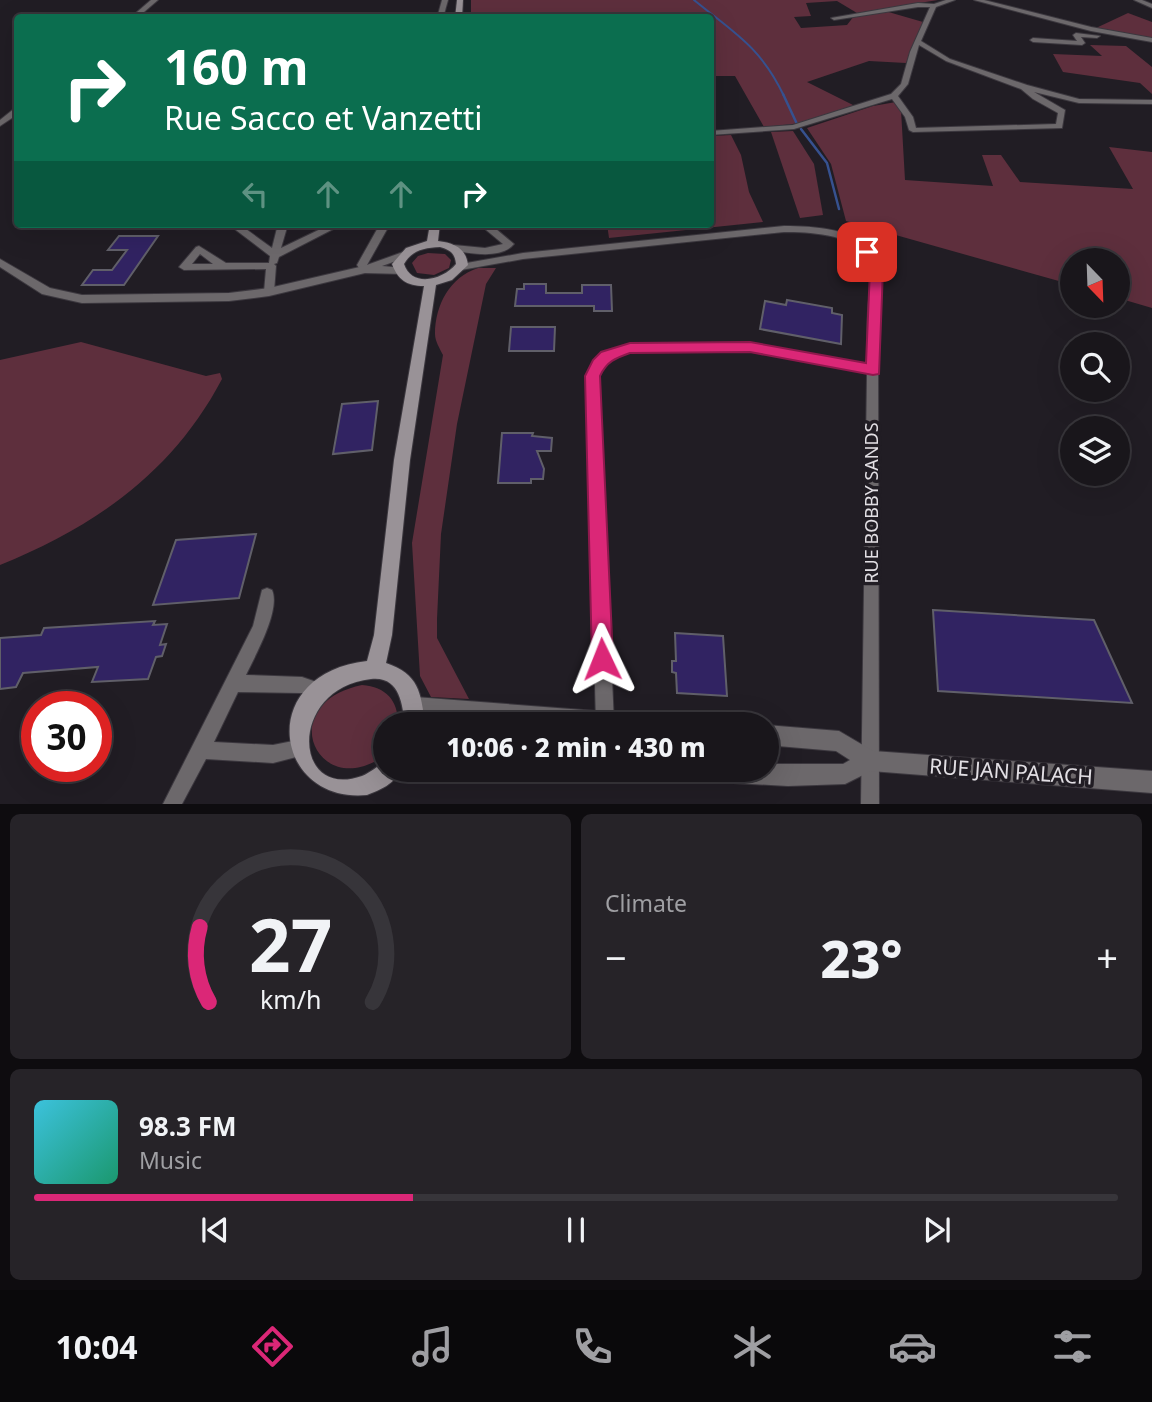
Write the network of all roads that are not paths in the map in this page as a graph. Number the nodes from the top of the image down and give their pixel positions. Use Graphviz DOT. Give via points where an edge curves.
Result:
graph roads {
  1 [pos="155,0"];
  2 [pos="952,0"];
  3 [pos="977,0"];
  4 [pos="1137,0"];
  5 [pos="934,6"];
  6 [pos="1151,6"];
  7 [pos="138,14"];
  8 [pos="834,18"];
  9 [pos="1118,34"];
  10 [pos="1033,40"];
  11 [pos="1152,40"];
  12 [pos="919,42"];
  13 [pos="1082,43"];
  14 [pos="1091,52"];
  15 [pos="1024,88"];
  16 [pos="894,96"];
  17 [pos="1152,102"];
  18 [pos="14,113"];
  19 [pos="0,124"];
  20 [pos="913,130"];
  21 [pos="714,133"];
  22 [pos="238,228"];
  23 [pos="282,228"];
  24 [pos="330,228"];
  25 [pos="383,228"];
  26 [pos="434,228"];
  27 [pos="489,228"];
  28 [pos="496,233"];
  29 [pos="432,244"];
  30 [pos="403,255"];
  31 [pos="275,256"];
  32 [pos="523,256"];
  33 [pos="458,257"];
  34 [pos="0,262"];
  35 [pos="271,266"];
  36 [pos="224,267"];
  37 [pos="365,269"];
  38 [pos="399,271"];
  39 [pos="432,282"];
  40 [pos="269,292"];
  41 [pos="873,370"];
  42 [pos="267,595"];
  43 [pos="375,668"];
  44 [pos="232,683"];
  45 [pos="319,691"];
  46 [pos="414,712"];
  47 [pos="605,712"];
  48 [pos="779,736"];
  49 [pos="298,749"];
  50 [pos="201,750"];
  51 [pos="870,761"];
  52 [pos="779,776"];
  53 [pos="373,782"];
  54 [pos="1152,782"];
  55 [pos="346,797"];
  56 [pos="172,803"];
  57 [pos="870,803"];
  1 -- 7 [label="street"];
  2 -- 5 [label="street"];
  3 -- 9 [label="street"];
  4 -- 6 [label="street"];
  5 -- 8 [label="street"];
  5 -- 12 [label="street"];
  9 -- 11 [label="street"];
  9 -- 13 [label="street" via="1076,35"];
  10 -- 13 [label="street"];
  12 -- 15 [label="street" via="948,60"];
  12 -- 16 [label="street" via="910,58 906,83"];
  13 -- 14 [label="street"];
  15 -- 17 [label="street" via="1079,101"];
  15 -- 20 [label="street" via="1062,112 1059,126"];
  16 -- 20 [label="street"];
  16 -- 21 [label="street" via="794,127"];
  18 -- 19 [label="street"];
  22 -- 31 [label="street"];
  23 -- 31 [label="street"];
  24 -- 31 [label="street"];
  25 -- 37 [label="street" via="364,258"];
  26 -- 29 [label="main road"];
  27 -- 28 [label="street"];
  28 -- 32 [label="street" via="514,240"];
  28 -- 33 [label="street" via="509,244 505,248"];
  29 -- 30 [label="main road"];
  29 -- 33 [label="main road"];
  30 -- 37 [label="street"];
  30 -- 38 [label="main road"];
  31 -- 35 [label="street"];
  32 -- 33 [label="street"];
  32 -- 41 [label="street, RUE BOBBY SANDS" via="784,229 827,231 867,252 876,269"];
  33 -- 39 [label="main road" via="449,277"];
  34 -- 40 [label="street" via="46,291 82,299 229,298"];
  35 -- 36 [label="street"];
  35 -- 40 [label="street"];
  37 -- 38 [label="street"];
  37 -- 40 [label="street"];
  38 -- 39 [label="main road" via="408,279"];
  39 -- 43 [label="main road" via="402,460 383,635"];
  41 -- 47 [label="street" via="750,347 630,348 598,364 593,376"];
  41 -- 51 [label="street, RUE BOBBY SANDS"];
  42 -- 44 [label="street" via="261,627"];
  43 -- 45 [label="main road" via="346,673"];
  43 -- 46 [label="main road" via="404,683"];
  44 -- 45 [label="street" via="302,685"];
  44 -- 50 [label="street"];
  45 -- 49 [label="main road" via="302,718"];
  48 -- 51 [label="street, RUE JAN PALACH" via="839,741"];
  49 -- 50 [label="street" via="273,754"];
  49 -- 55 [label="main road" via="314,780"];
  50 -- 56 [label="street"];
  51 -- 52 [label="street, RUE JAN PALACH" via="845,774"];
  51 -- 54 [label="street, RUE JAN PALACH"];
  51 -- 57 [label="street, RUE BOBBY SANDS"];
  53 -- 55 [label="main road"];
}
